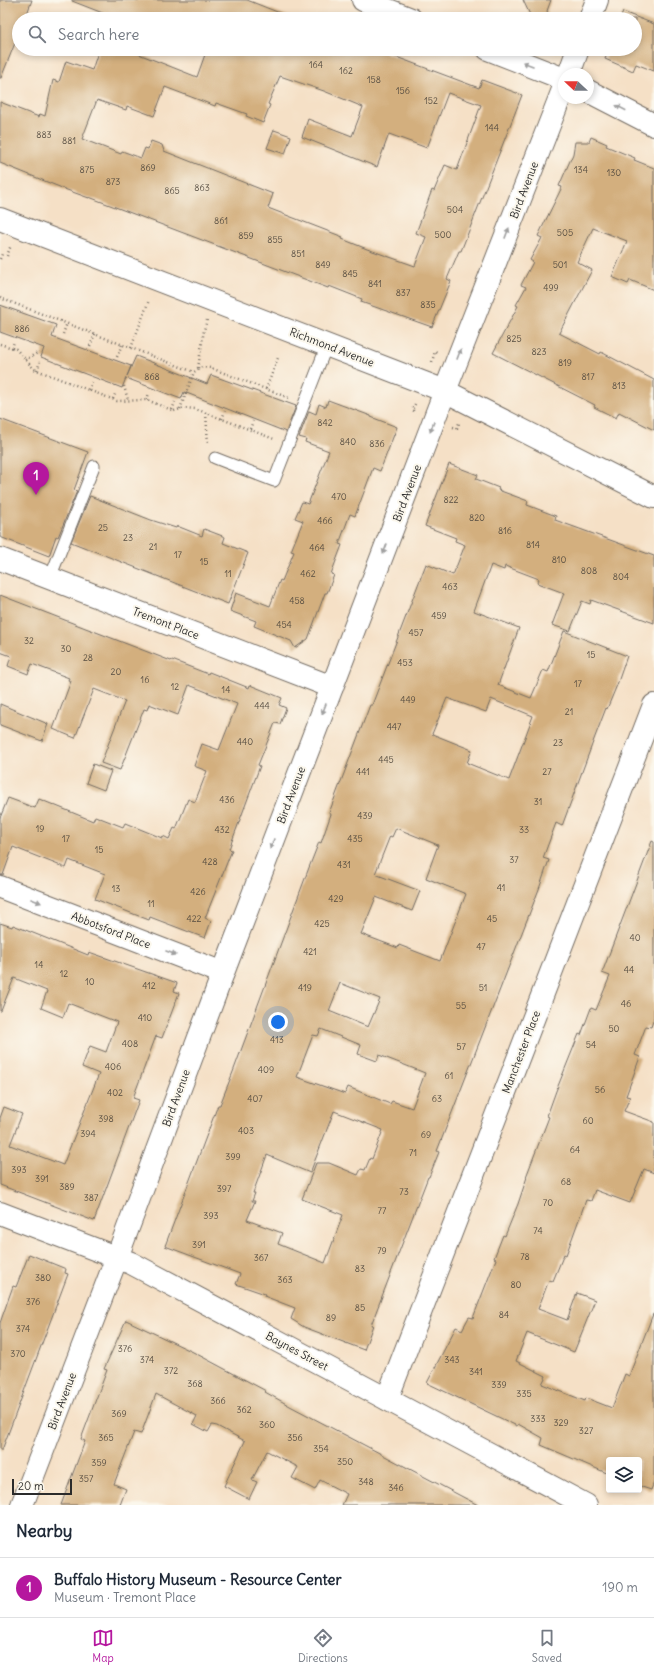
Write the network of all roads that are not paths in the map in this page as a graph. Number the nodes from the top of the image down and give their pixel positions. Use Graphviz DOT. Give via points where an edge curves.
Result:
graph roads {
  1 [pos="363,0"];
  2 [pos="597,0"];
  3 [pos="393,12"];
  4 [pos="593,12"];
  5 [pos="506,56"];
  6 [pos="575,56"];
  7 [pos="571,68"];
  8 [pos="558,77"];
  9 [pos="594,94"];
  10 [pos="558,102"];
  11 [pos="654,124"];
  12 [pos="0,218"];
  13 [pos="327,344"];
  14 [pos="445,391"];
  15 [pos="215,458"];
  16 [pos="94,466"];
  17 [pos="654,498"];
  18 [pos="0,559"];
  19 [pos="50,578"];
  20 [pos="332,687"];
  21 [pos="654,705"];
  22 [pos="0,887"];
  23 [pos="223,973"];
  24 [pos="0,1213"];
  25 [pos="117,1258"];
  26 [pos="387,1399"];
  27 [pos="22,1505"];
  28 [pos="586,1505"];
  1 -- 3 [label="street"];
  2 -- 4 [label="street"];
  8 -- 5 [label="street, one-way"];
  6 -- 7 [label="street"];
  11 -- 9 [label="street, one-way"];
  14 -- 10 [label="street, Bird Avenue, one-way"];
  12 -- 13 [label="street, Richmond Avenue"];
  13 -- 14 [label="street, Richmond Avenue"];
  13 -- 15 [label="lane" via="274,481"];
  14 -- 17 [label="street, Richmond Avenue"];
  14 -- 20 [label="street, Bird Avenue, one-way"];
  16 -- 19 [label="lane"];
  18 -- 19 [label="street, Tremont Place"];
  19 -- 20 [label="street, Tremont Place"];
  20 -- 23 [label="street, Bird Avenue, one-way"];
  21 -- 26 [label="street, Manchester Place"];
  22 -- 23 [label="street, Abbotsford Place, one-way"];
  23 -- 25 [label="street, Bird Avenue"];
  24 -- 25 [label="street, Baynes Street"];
  25 -- 26 [label="street, Baynes Street" via="138,1266"];
  25 -- 27 [label="street, Bird Avenue"];
  26 -- 28 [label="street, Baynes Street"];
}
